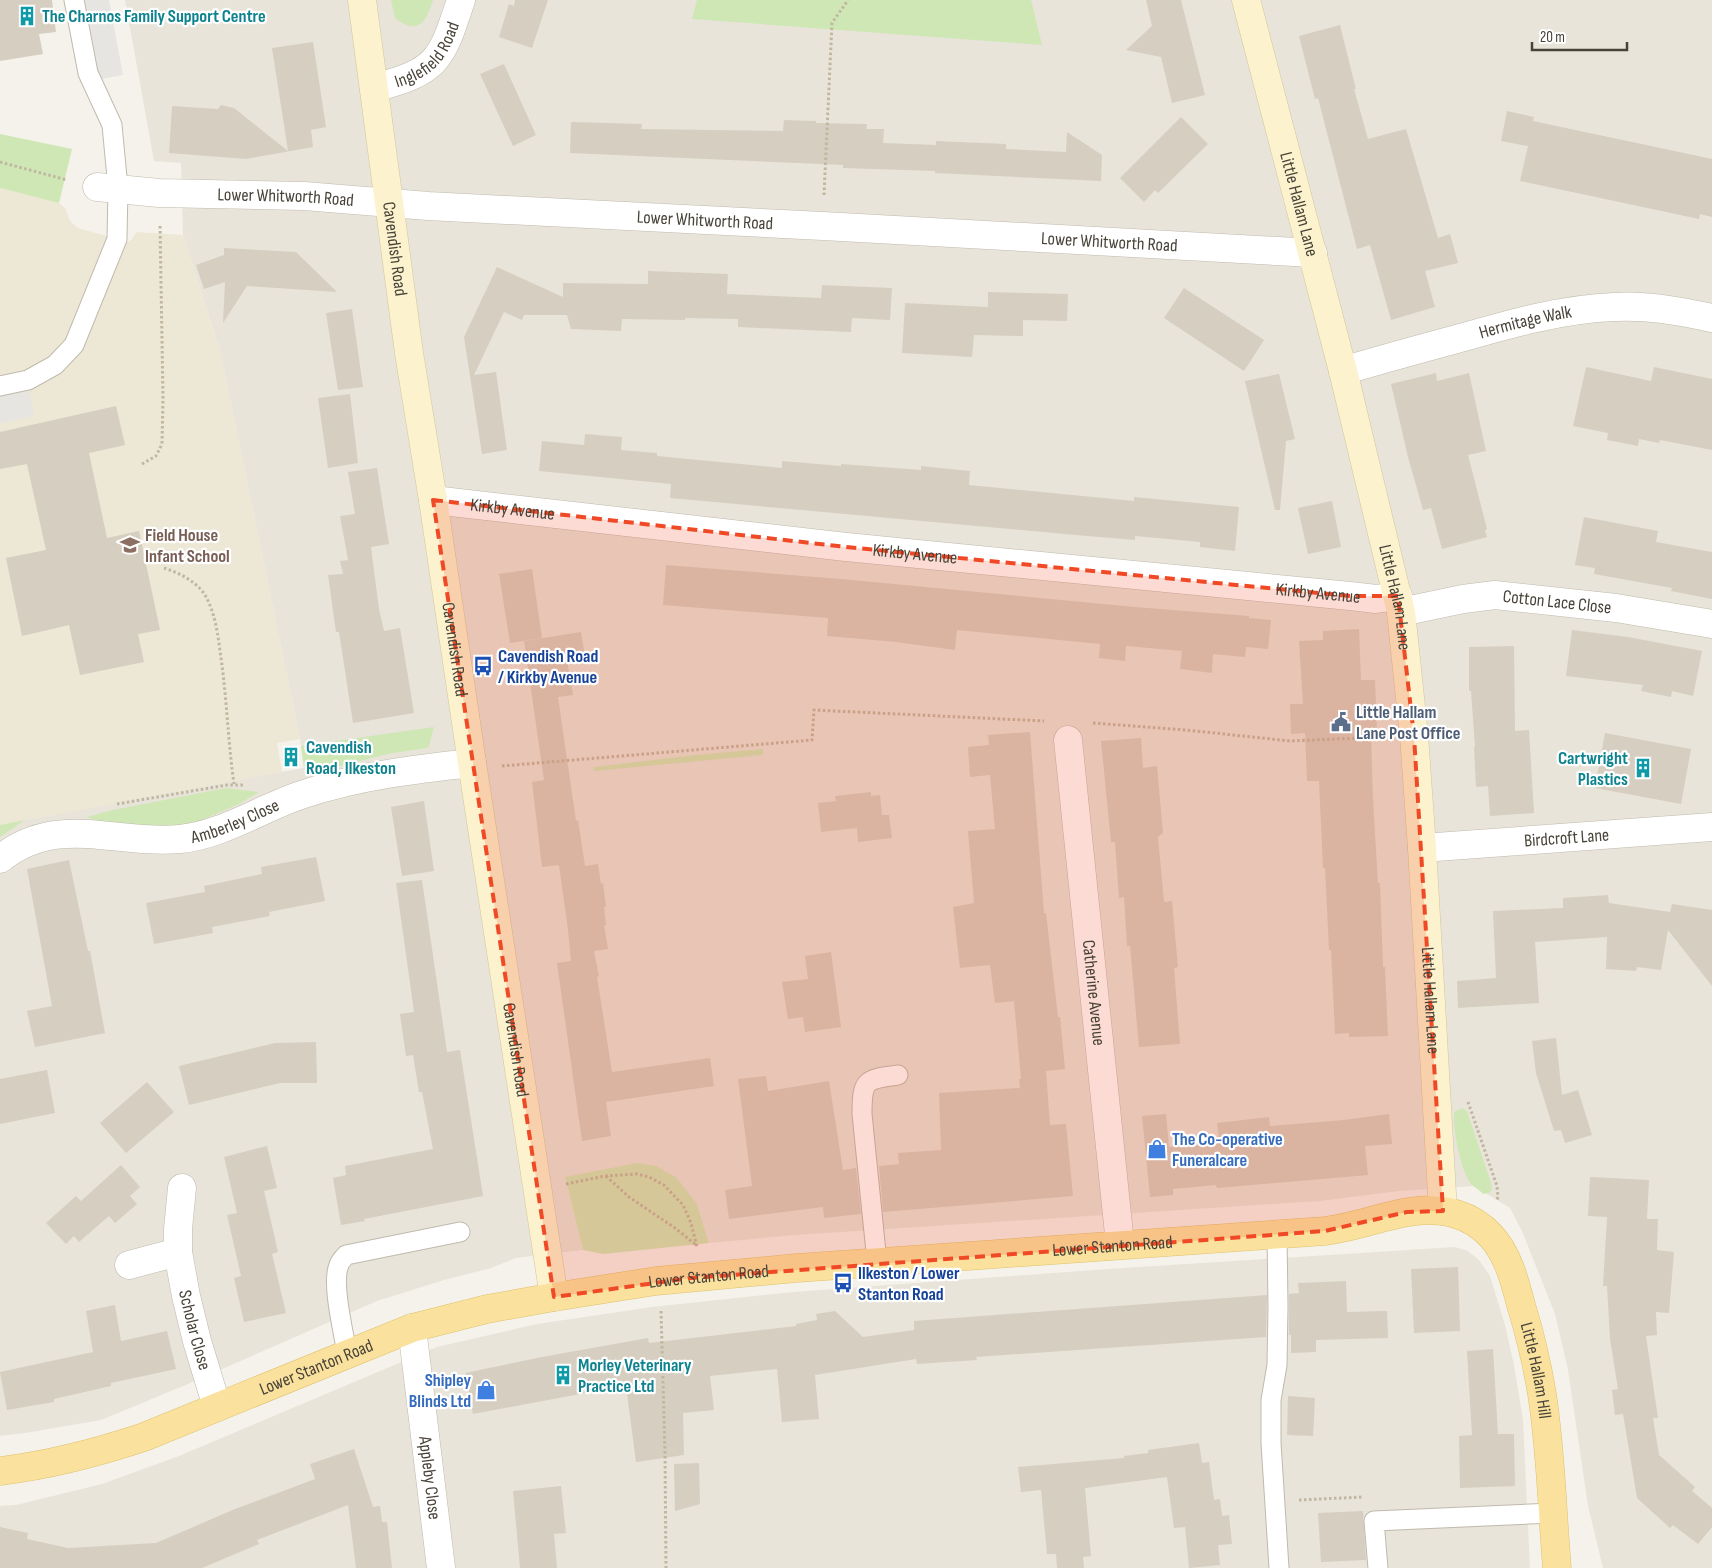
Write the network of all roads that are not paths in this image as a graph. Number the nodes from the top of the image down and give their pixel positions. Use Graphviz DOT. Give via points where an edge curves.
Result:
graph roads {
  1 [pos="74,0"];
  2 [pos="362,0"];
  3 [pos="461,0"];
  4 [pos="1246,0"];
  5 [pos="374,88"];
  6 [pos="107,188"];
  7 [pos="389,204"];
  8 [pos="1313,253"];
  9 [pos="1712,318"];
  10 [pos="1343,371"];
  11 [pos="0,386"];
  12 [pos="433,500"];
  13 [pos="1400,604"];
  14 [pos="1712,624"];
  15 [pos="1061,731"];
  16 [pos="472,763"];
  17 [pos="1712,827"];
  18 [pos="1422,848"];
  19 [pos="0,859"];
  20 [pos="898,1075"];
  21 [pos="182,1188"];
  22 [pos="1443,1211"];
  23 [pos="460,1232"];
  24 [pos="1277,1234"];
  25 [pos="1120,1244"];
  26 [pos="178,1252"];
  27 [pos="877,1262"];
  28 [pos="129,1265"];
  29 [pos="554,1297"];
  30 [pos="412,1328"];
  31 [pos="347,1354"];
  32 [pos="217,1407"];
  33 [pos="0,1471"];
  34 [pos="1553,1514"];
  35 [pos="440,1568"];
  36 [pos="1279,1568"];
  37 [pos="1378,1568"];
  38 [pos="1557,1568"];
  1 -- 6 [label="lane" via="88,73 112,125"];
  2 -- 5 [label="street, Cavendish Road"];
  3 -- 5 [label="street, Inglefield Road" via="448,38 427,69"];
  4 -- 8 [label="street, Little Hallam Lane"];
  5 -- 7 [label="street, Cavendish Road"];
  6 -- 7 [label="street, Lower Whitworth Road" via="160,193 304,196"];
  6 -- 11 [label="lane" via="117,239 74,345 55,366 28,380"];
  7 -- 8 [label="street, Lower Whitworth Road"];
  7 -- 12 [label="street, Cavendish Road"];
  8 -- 10 [label="street, Little Hallam Lane"];
  9 -- 10 [label="street, Hermitage Walk" via="1640,307 1582,310 1512,323"];
  10 -- 13 [label="street, Little Hallam Lane"];
  12 -- 13 [label="street, Kirkby Avenue" via="846,547 1376,598"];
  12 -- 16 [label="street, Cavendish Road"];
  13 -- 14 [label="street, Cotton Lace Close" via="1495,595 1616,608"];
  13 -- 18 [label="street, Little Hallam Lane"];
  15 -- 25 [label="street, Catherine Avenue"];
  16 -- 19 [label="street, Amberley Close" via="411,770 306,793 195,836 156,840 64,834 27,842"];
  16 -- 29 [label="street, Cavendish Road"];
  17 -- 18 [label="street, Birdcroft Lane"];
  18 -- 22 [label="street, Little Hallam Lane"];
  20 -- 27 [label="lane" via="868,1081 855,1115"];
  21 -- 26 [label="street, Scholar Close"];
  22 -- 24 [label="main road, Lower Stanton Road" via="1421,1210 1340,1229"];
  22 -- 34 [label="main road, Little Hallam Hill" via="1457,1214 1492,1236 1510,1268 1542,1394"];
  23 -- 31 [label="lane" via="346,1255 336,1276"];
  24 -- 25 [label="main road, Lower Stanton Road"];
  24 -- 36 [label="lane" via="1277,1336 1271,1443"];
  25 -- 27 [label="main road, Lower Stanton Road"];
  26 -- 28 [label="street"];
  26 -- 32 [label="street, Scholar Close" via="197,1341"];
  27 -- 29 [label="main road, Lower Stanton Road" via="656,1281"];
  29 -- 30 [label="main road, Lower Stanton Road" via="487,1309"];
  30 -- 31 [label="main road, Lower Stanton Road"];
  30 -- 35 [label="street, Appleby Close"];
  31 -- 32 [label="main road, Lower Stanton Road"];
  32 -- 33 [label="main road, Lower Stanton Road" via="98,1452"];
  34 -- 37 [label="lane" via="1374,1521"];
  34 -- 38 [label="main road, Little Hallam Hill"];
}
